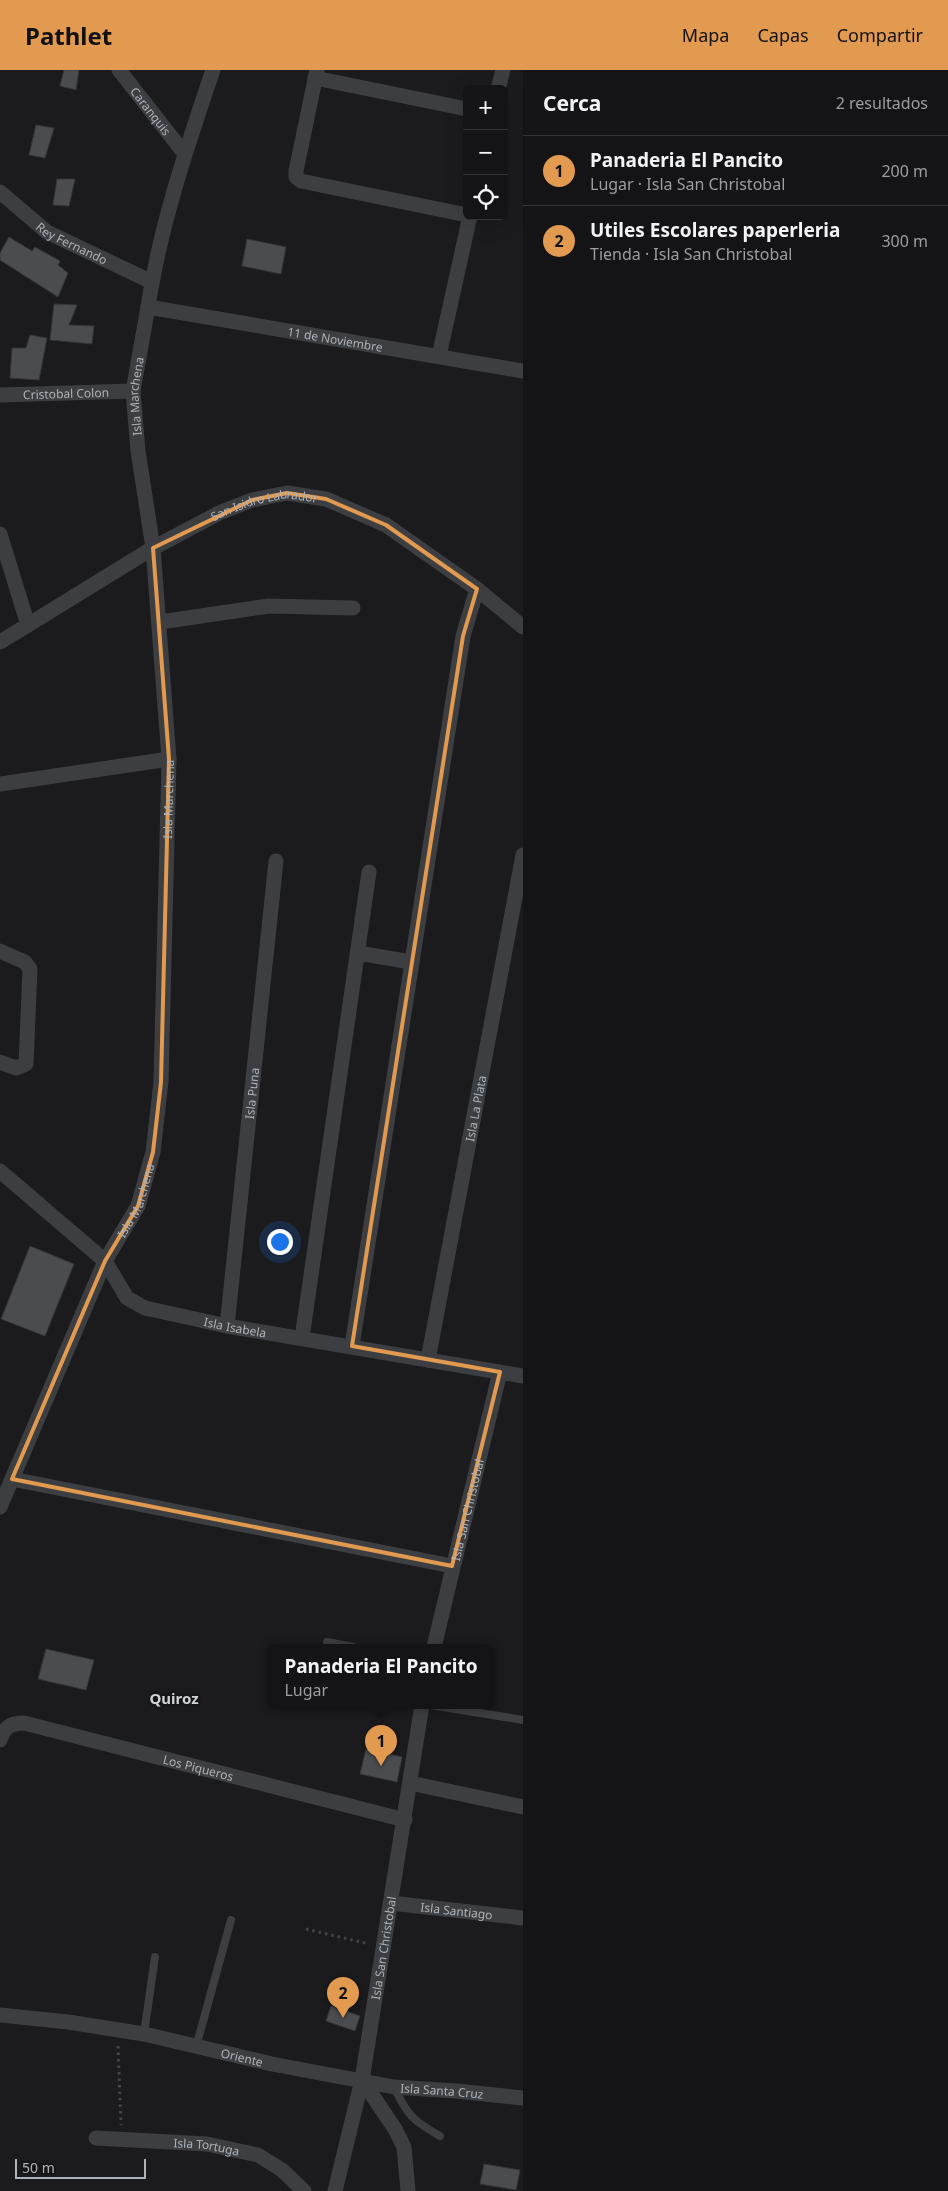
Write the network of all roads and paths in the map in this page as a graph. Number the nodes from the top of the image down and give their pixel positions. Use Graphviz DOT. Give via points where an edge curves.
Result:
graph roads {
  1 [pos="119,70"];
  2 [pos="213,70"];
  3 [pos="503,70"];
  4 [pos="316,74"];
  5 [pos="499,85"];
  6 [pos="463,109"];
  7 [pos="184,153"];
  8 [pos="0,192"];
  9 [pos="463,214"];
  10 [pos="467,220"];
  11 [pos="152,282"];
  12 [pos="148,307"];
  13 [pos="439,356"];
  14 [pos="523,371"];
  15 [pos="133,391"];
  16 [pos="0,395"];
  17 [pos="0,534"];
  18 [pos="153,548"];
  19 [pos="477,589"];
  20 [pos="353,608"];
  21 [pos="160,622"];
  22 [pos="28,625"];
  23 [pos="523,627"];
  24 [pos="0,642"];
  25 [pos="169,759"];
  26 [pos="0,784"];
  27 [pos="523,855"];
  28 [pos="276,861"];
  29 [pos="369,872"];
  30 [pos="0,951"];
  31 [pos="358,953"];
  32 [pos="411,962"];
  33 [pos="0,1062"];
  34 [pos="0,1171"];
  35 [pos="105,1261"];
  36 [pos="227,1326"];
  37 [pos="302,1338"];
  38 [pos="352,1346"];
  39 [pos="428,1360"];
  40 [pos="500,1372"];
  41 [pos="523,1376"];
  42 [pos="12,1480"];
  43 [pos="0,1507"];
  44 [pos="452,1566"];
  45 [pos="327,1642"];
  46 [pos="337,1644"];
  47 [pos="435,1644"];
  48 [pos="421,1709"];
  49 [pos="456,1709"];
  50 [pos="523,1720"];
  51 [pos="0,1740"];
  52 [pos="410,1783"];
  53 [pos="523,1807"];
  54 [pos="405,1820"];
  55 [pos="391,1903"];
  56 [pos="523,1918"];
  57 [pos="231,1920"];
  58 [pos="306,1929"];
  59 [pos="384,1948"];
  60 [pos="155,1958"];
  61 [pos="0,2015"];
  62 [pos="117,2030"];
  63 [pos="144,2034"];
  64 [pos="196,2047"];
  65 [pos="362,2080"];
  66 [pos="394,2087"];
  67 [pos="523,2098"];
  68 [pos="440,2136"];
  69 [pos="96,2138"];
  70 [pos="121,2140"];
  71 [pos="304,2191"];
  72 [pos="335,2191"];
  73 [pos="408,2191"];
  1 -- 7 [label="street, Caranquis"];
  2 -- 7 [label="street, Isla Marchena"];
  3 -- 5 [label="street"];
  4 -- 6 [label="street"];
  4 -- 9 [label="street" via="296,177 301,181"];
  7 -- 11 [label="street, Isla Marchena"];
  8 -- 11 [label="street, Rey Fernando" via="47,232"];
  10 -- 13 [label="street"];
  11 -- 12 [label="street, Isla Marchena"];
  12 -- 13 [label="street, 11 de Noviembre"];
  12 -- 15 [label="street, Isla Marchena"];
  13 -- 14 [label="street, 11 de Noviembre"];
  15 -- 16 [label="street, Cristobal Colon"];
  15 -- 18 [label="street, Isla Marchena" via="138,451"];
  17 -- 22 [label="street"];
  18 -- 19 [label="street, San Isidro Labrador" via="219,513 252,500 287,493 326,499 386,525"];
  18 -- 21 [label="street, Isla Marchena"];
  18 -- 22 [label="street, San Isidro Labrador"];
  19 -- 23 [label="street, San Isidro Labrador"];
  19 -- 32 [label="street" via="463,636"];
  20 -- 21 [label="street" via="269,606"];
  21 -- 25 [label="street, Isla Marchena"];
  22 -- 24 [label="street, San Isidro Labrador"];
  25 -- 26 [label="street"];
  25 -- 35 [label="street, Isla Marchena" via="161,1082 153,1152 138,1206"];
  27 -- 39 [label="street, Isla La Plata"];
  28 -- 36 [label="street, Isla Puna"];
  29 -- 31 [label="street"];
  30 -- 33 [label="street" via="24,962 30,969 26,1064 16,1068"];
  31 -- 32 [label="street"];
  31 -- 37 [label="street"];
  32 -- 38 [label="street"];
  34 -- 35 [label="street, Isla Isabela"];
  35 -- 36 [label="street, Isla Isabela" via="128,1298 145,1308"];
  35 -- 42 [label="street, Isla Marchena"];
  36 -- 37 [label="street, Isla Isabela"];
  37 -- 38 [label="street, Isla Isabela"];
  38 -- 39 [label="street, Isla Isabela"];
  39 -- 40 [label="street, Isla Isabela"];
  40 -- 41 [label="street, Isla Isabela"];
  40 -- 44 [label="street, Isla San Christobal"];
  42 -- 43 [label="street, Isla Marchena"];
  42 -- 44 [label="street"];
  44 -- 47 [label="street, Isla San Christobal"];
  45 -- 46 [label="lane"];
  48 -- 52 [label="street, Isla San Christobal"];
  49 -- 50 [label="lane"];
  51 -- 54 [label="street, Los Piqueros" via="4,1730 14,1723 24,1723"];
  52 -- 53 [label="street"];
  52 -- 54 [label="street, Isla San Christobal"];
  54 -- 55 [label="street, Isla San Christobal"];
  55 -- 56 [label="street, Isla Santiago"];
  55 -- 59 [label="street, Isla San Christobal"];
  57 -- 64 [label="lane"];
  58 -- 59 [label="path"];
  59 -- 65 [label="street, Isla San Christobal"];
  60 -- 63 [label="lane"];
  61 -- 62 [label="street, Oriente"];
  62 -- 63 [label="street, Oriente"];
  62 -- 70 [label="path"];
  63 -- 64 [label="street, Oriente"];
  64 -- 65 [label="street, Oriente"];
  65 -- 66 [label="street, Isla Santa Cruz"];
  65 -- 72 [label="street, Isla San Christobal"];
  65 -- 73 [label="street" via="404,2146"];
  66 -- 67 [label="street, Isla Santa Cruz"];
  66 -- 68 [label="lane" via="407,2114"];
  69 -- 70 [label="street, Isla Tortuga"];
  70 -- 71 [label="street, Isla Tortuga" via="207,2144 258,2156 282,2170"];
}
